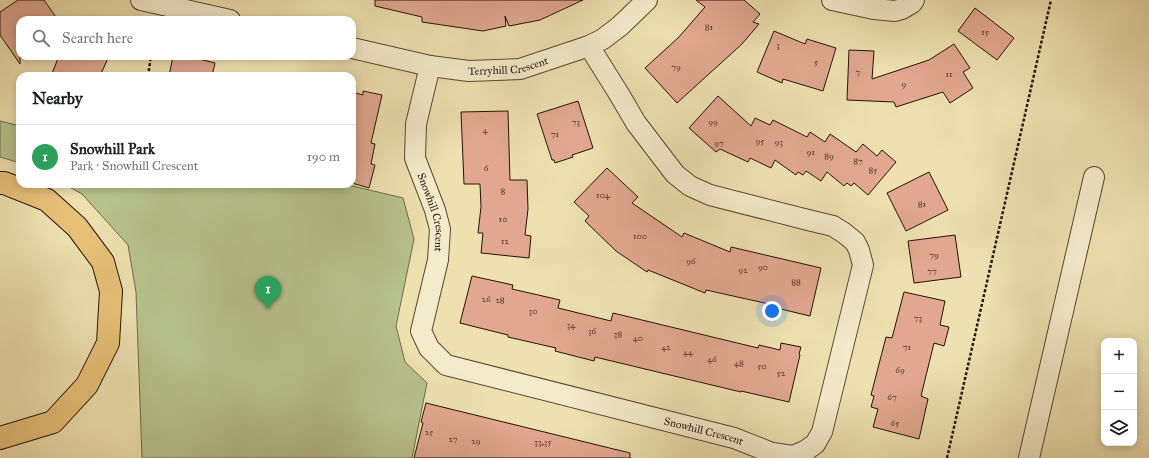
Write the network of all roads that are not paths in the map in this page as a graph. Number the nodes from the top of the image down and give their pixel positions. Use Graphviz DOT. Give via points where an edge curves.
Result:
graph roads {
  1 [pos="142,0"];
  2 [pos="647,0"];
  3 [pos="832,0"];
  4 [pos="914,0"];
  5 [pos="212,16"];
  6 [pos="589,46"];
  7 [pos="356,49"];
  8 [pos="430,66"];
  9 [pos="1094,177"];
  10 [pos="0,183"];
  11 [pos="16,188"];
  12 [pos="17,188"];
  13 [pos="0,438"];
  14 [pos="1029,458"];
  1 -- 5 [label="street"];
  2 -- 6 [label="street, Terryhill Crescent" via="620,26"];
  3 -- 4 [label="street" via="895,11"];
  6 -- 8 [label="street, Terryhill Crescent" via="520,69 469,71"];
  6 -- 8 [label="street, Snowhill Crescent" via="651,145 675,174 690,186 710,195 833,226 855,242 863,265 822,432 815,444 805,451 793,456 772,453 734,438 446,365 429,348 421,331 438,260 440,229 415,158 416,124"];
  7 -- 8 [label="street, Terryhill Crescent"];
  9 -- 14 [label="street"];
  10 -- 11 [label="highway"];
  12 -- 13 [label="highway" via="47,200 78,227 103,262 111,291 108,343 87,385 53,422"];
}
